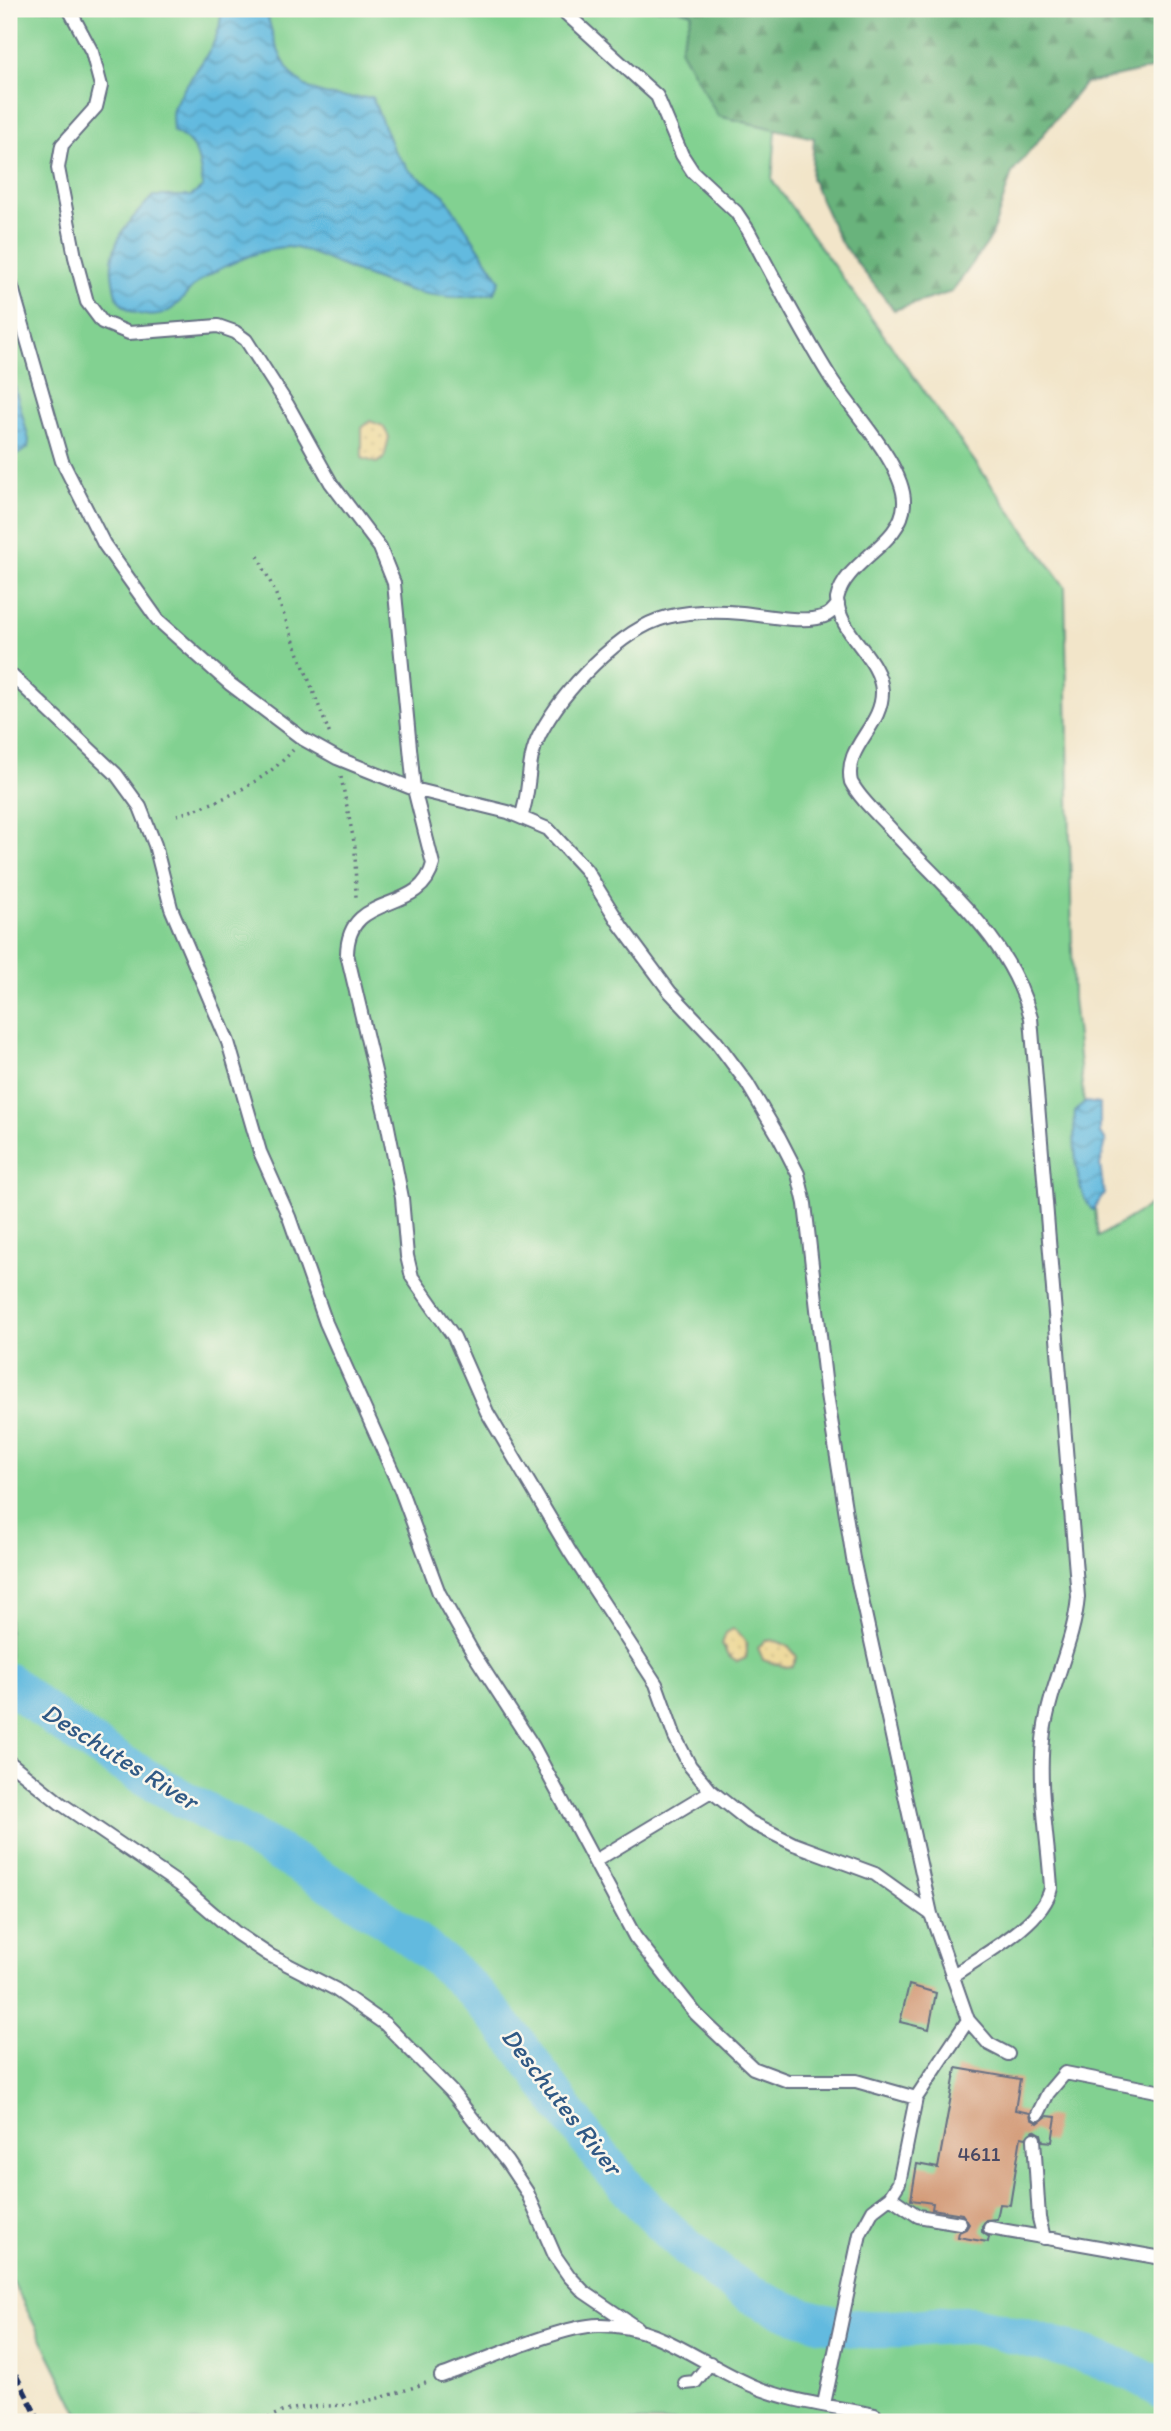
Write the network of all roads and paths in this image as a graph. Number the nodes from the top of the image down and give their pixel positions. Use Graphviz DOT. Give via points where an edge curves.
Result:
graph roads {
  1 [pos="69,9"];
  2 [pos="561,9"];
  3 [pos="9,277"];
  4 [pos="838,604"];
  5 [pos="9,673"];
  6 [pos="303,739"];
  7 [pos="414,789"];
  8 [pos="177,815"];
  9 [pos="521,817"];
  10 [pos="9,1762"];
  11 [pos="711,1791"];
  12 [pos="595,1861"];
  13 [pos="931,1914"];
  14 [pos="952,1976"];
  15 [pos="968,2020"];
  16 [pos="1008,2054"];
  17 [pos="1161,2091"];
  18 [pos="916,2098"];
  19 [pos="1038,2115"];
  20 [pos="1034,2139"];
  21 [pos="890,2197"];
  22 [pos="960,2223"];
  23 [pos="990,2228"];
  24 [pos="1044,2238"];
  25 [pos="1162,2258"];
  26 [pos="637,2328"];
  27 [pos="710,2363"];
  28 [pos="441,2376"];
  29 [pos="685,2383"];
  30 [pos="824,2404"];
  31 [pos="875,2415"];
  32 [pos="262,2422"];
  1 -- 7 [label="lane" via="92,52 101,86 96,107 62,145 58,168 87,302 103,322 128,333 218,326 235,332 257,354 325,474 380,548 390,573"];
  2 -- 4 [label="lane" via="657,96 682,155 693,172 736,212 831,378 896,474 904,504 899,520 846,578"];
  3 -- 6 [label="lane" via="62,461 104,544 158,620 230,684"];
  4 -- 9 [label="lane" via="828,615 809,618 718,612 677,615 633,633 597,663 545,726 528,761"];
  4 -- 14 [label="lane" via="845,626 881,689 877,717 854,753 851,782 982,924 1007,959 1026,1000 1034,1038 1052,1243 1079,1586 1073,1629 1043,1741 1051,1888 1049,1900 1035,1917"];
  5 -- 12 [label="lane" via="116,774 140,807 171,908 228,1042 260,1152 439,1593 533,1746"];
  6 -- 7 [label="lane"];
  6 -- 8 [label="path" via="284,760 254,781"];
  7 -- 9 [label="lane"];
  7 -- 11 [label="lane" via="433,857 431,869 415,892 357,920 348,936 347,954 402,1198 409,1268 454,1337 498,1431 656,1684 682,1752"];
  9 -- 13 [label="lane" via="548,829 586,870 670,992 747,1083 798,1174 853,1559"];
  10 -- 26 [label="lane" via="180,1885 236,1933 335,1989 385,2024 451,2091 507,2162 569,2277 583,2292"];
  11 -- 12 [label="lane"];
  11 -- 13 [label="lane" via="750,1822 874,1874"];
  12 -- 18 [label="lane" via="635,1937 659,1970 696,2014 753,2068 788,2081 856,2081"];
  13 -- 14 [label="lane"];
  14 -- 15 [label="lane"];
  15 -- 16 [label="lane" via="989,2044"];
  15 -- 18 [label="lane"];
  17 -- 19 [label="lane" via="1065,2073"];
  18 -- 21 [label="lane" via="907,2157"];
  20 -- 24 [label="lane"];
  21 -- 22 [label="lane" via="918,2216"];
  21 -- 30 [label="lane" via="873,2210 860,2234"];
  23 -- 24 [label="lane"];
  24 -- 25 [label="lane"];
  26 -- 27 [label="lane"];
  26 -- 28 [label="lane" via="595,2325"];
  27 -- 29 [label="lane" via="695,2382"];
  27 -- 30 [label="lane" via="750,2385"];
  28 -- 32 [label="path" via="343,2405 302,2406 275,2413"];
  30 -- 31 [label="lane"];
}
